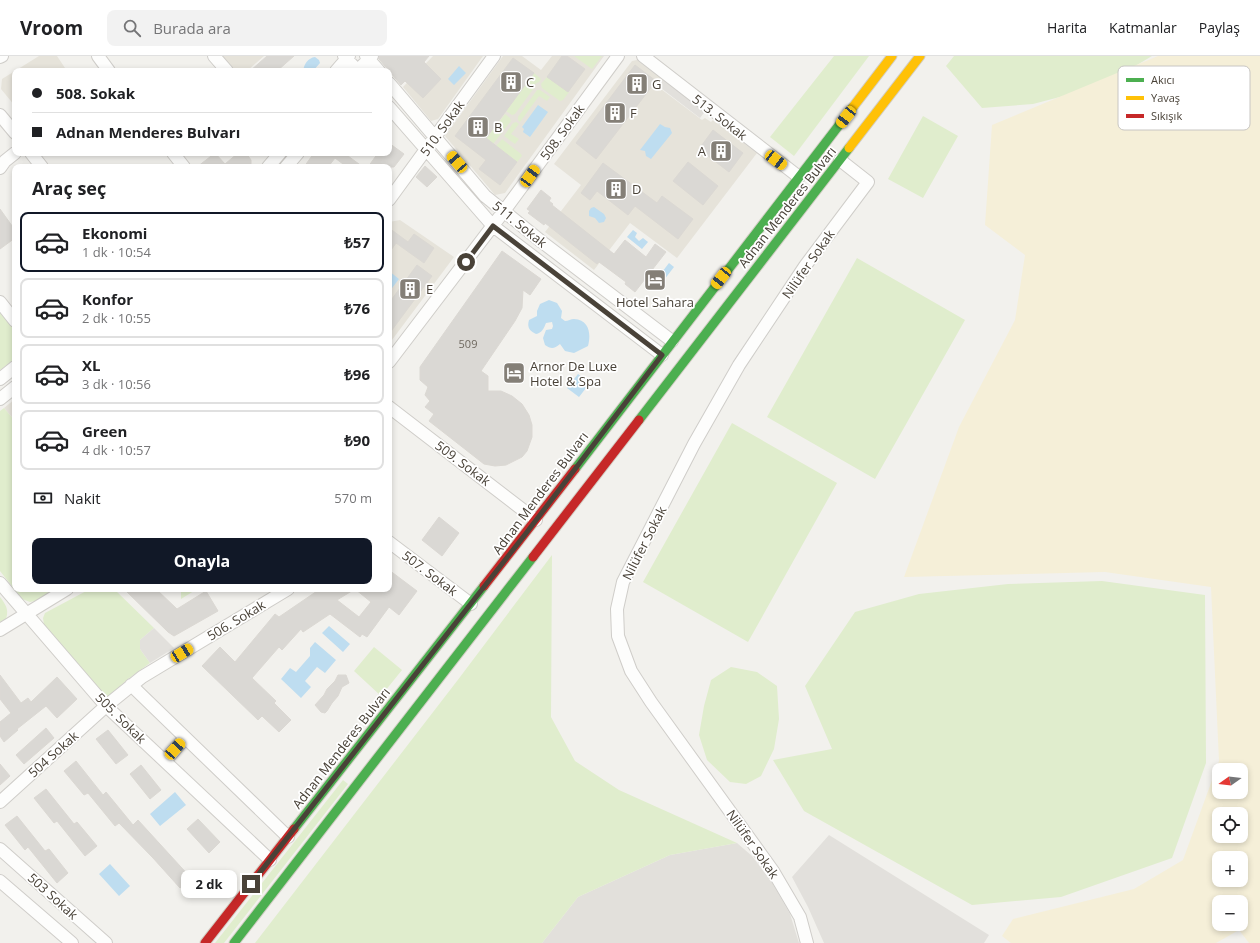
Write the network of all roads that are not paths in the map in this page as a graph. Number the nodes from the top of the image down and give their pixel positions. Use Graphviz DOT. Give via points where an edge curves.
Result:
graph roads {
  1 [pos="98,56"];
  2 [pos="214,56"];
  3 [pos="494,56"];
  4 [pos="618,56"];
  5 [pos="643,56"];
  6 [pos="892,56"];
  7 [pos="920,56"];
  8 [pos="346,57"];
  9 [pos="369,57"];
  10 [pos="107,68"];
  11 [pos="224,68"];
  12 [pos="338,68"];
  13 [pos="355,68"];
  14 [pos="360,68"];
  15 [pos="376,68"];
  16 [pos="392,86"];
  17 [pos="392,110"];
  18 [pos="0,115"];
  19 [pos="12,129"];
  20 [pos="436,137"];
  21 [pos="426,150"];
  22 [pos="12,155"];
  23 [pos="33,156"];
  24 [pos="175,156"];
  25 [pos="277,156"];
  26 [pos="295,156"];
  27 [pos="840,160"];
  28 [pos="40,164"];
  29 [pos="182,164"];
  30 [pos="271,164"];
  31 [pos="289,164"];
  32 [pos="0,168"];
  33 [pos="799,177"];
  34 [pos="392,196"];
  35 [pos="504,212"];
  36 [pos="493,226"];
  37 [pos="0,302"];
  38 [pos="12,316"];
  39 [pos="672,341"];
  40 [pos="662,355"];
  41 [pos="392,358"];
  42 [pos="12,369"];
  43 [pos="0,379"];
  44 [pos="12,389"];
  45 [pos="0,399"];
  46 [pos="392,409"];
  47 [pos="536,520"];
  48 [pos="392,544"];
  49 [pos="0,582"];
  50 [pos="61,592"];
  51 [pos="283,592"];
  52 [pos="470,604"];
  53 [pos="26,614"];
  54 [pos="0,630"];
  55 [pos="131,685"];
  56 [pos="106,706"];
  57 [pos="185,738"];
  58 [pos="165,761"];
  59 [pos="0,802"];
  60 [pos="288,837"];
  61 [pos="0,849"];
  62 [pos="270,860"];
  63 [pos="2,887"];
  64 [pos="72,943"];
  65 [pos="106,943"];
  66 [pos="205,943"];
  67 [pos="234,943"];
  68 [pos="807,943"];
  1 -- 10 [label="street"];
  2 -- 11 [label="street"];
  3 -- 20 [label="street, 510. Sokak"];
  4 -- 35 [label="street, 508. Sokak"];
  5 -- 33 [label="street, 513. Sokak"];
  6 -- 33 [label="main road, Adnan Menderes Bulvarı"];
  7 -- 27 [label="main road, Adnan Menderes Bulvarı"];
  8 -- 12 [label="street"];
  8 -- 13 [label="street"];
  9 -- 14 [label="street"];
  9 -- 15 [label="street"];
  16 -- 20 [label="street, 511. Sokak"];
  17 -- 21 [label="street, 511. Sokak"];
  18 -- 19 [label="street"];
  20 -- 21 [label="street, 510. Sokak"];
  20 -- 35 [label="street, 511. Sokak" via="485,196"];
  21 -- 34 [label="street, 510. Sokak"];
  21 -- 36 [label="street, 511. Sokak"];
  22 -- 32 [label="street"];
  23 -- 28 [label="street"];
  24 -- 29 [label="street"];
  25 -- 30 [label="street"];
  26 -- 31 [label="street"];
  27 -- 67 [label="main road, Adnan Menderes Bulvarı"];
  27 -- 68 [label="street, Nilüfer Sokak" via="868,182 805,266 739,365 694,444 623,582 617,609 618,636 631,671 650,702 773,871 800,917"];
  33 -- 39 [label="main road, Adnan Menderes Bulvarı"];
  35 -- 36 [label="street, 508. Sokak"];
  35 -- 39 [label="street, 511. Sokak"];
  36 -- 40 [label="street, 511. Sokak"];
  36 -- 41 [label="street, 508. Sokak"];
  37 -- 38 [label="street"];
  39 -- 40 [label="main road, Adnan Menderes Bulvarı"];
  40 -- 47 [label="main road, Adnan Menderes Bulvarı"];
  42 -- 43 [label="street"];
  44 -- 45 [label="street"];
  46 -- 47 [label="street, 509. Sokak"];
  47 -- 52 [label="main road, Adnan Menderes Bulvarı"];
  48 -- 52 [label="street, 507. Sokak"];
  49 -- 53 [label="street, 505. Sokak"];
  50 -- 53 [label="street"];
  51 -- 55 [label="street, 506. Sokak"];
  52 -- 60 [label="main road, Adnan Menderes Bulvarı"];
  53 -- 54 [label="street"];
  53 -- 56 [label="street, 505. Sokak"];
  55 -- 56 [label="street, 506. Sokak"];
  55 -- 57 [label="street"];
  56 -- 58 [label="street, 505. Sokak"];
  56 -- 59 [label="street, 504 Sokak"];
  57 -- 58 [label="street"];
  57 -- 60 [label="street"];
  58 -- 62 [label="street, 505. Sokak"];
  60 -- 62 [label="main road, Adnan Menderes Bulvarı"];
  61 -- 65 [label="street, 503 Sokak"];
  62 -- 66 [label="main road, Adnan Menderes Bulvarı"];
  63 -- 64 [label="street, 503 Sokak"];
}
